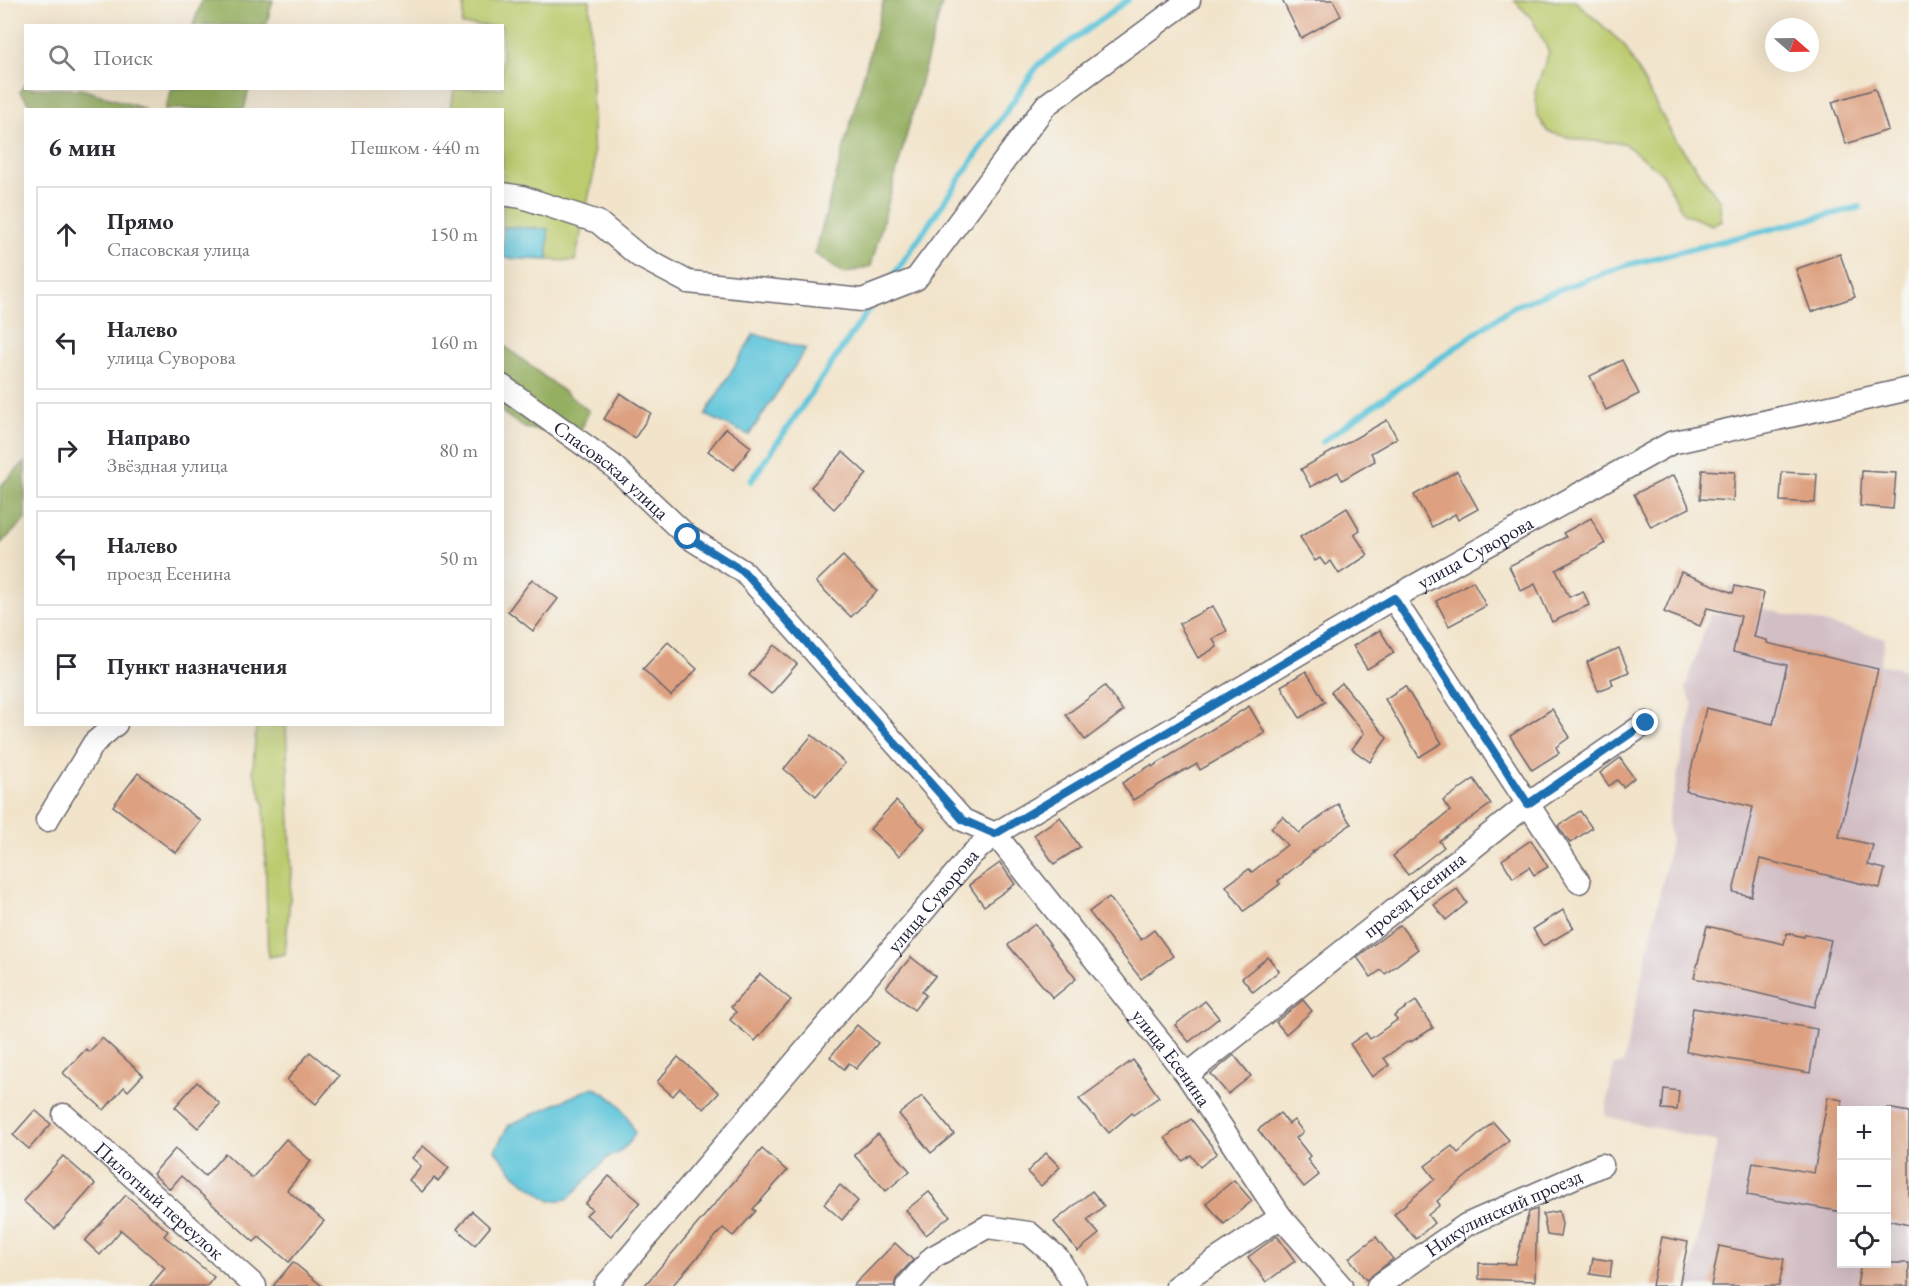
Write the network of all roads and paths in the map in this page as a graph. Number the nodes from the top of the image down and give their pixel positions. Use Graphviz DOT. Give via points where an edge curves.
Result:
graph roads {
  1 [pos="1189,0"];
  2 [pos="504,194"];
  3 [pos="504,387"];
  4 [pos="1909,389"];
  5 [pos="1394,598"];
  6 [pos="1646,723"];
  7 [pos="114,726"];
  8 [pos="1528,804"];
  9 [pos="47,820"];
  10 [pos="995,834"];
  11 [pos="1579,882"];
  12 [pos="1187,1075"];
  13 [pos="64,1115"];
  14 [pos="1602,1165"];
  15 [pos="1281,1217"];
  16 [pos="255,1286"];
  17 [pos="605,1286"];
  18 [pos="907,1286"];
  19 [pos="1075,1286"];
  20 [pos="1177,1286"];
  21 [pos="1341,1286"];
  22 [pos="1378,1286"];
  1 -- 2 [label="street" via="1046,105 916,279 862,300 688,282 639,256 598,222 522,196"];
  3 -- 10 [label="street, Спасовская улица" via="612,465 688,537 744,572 963,820"];
  4 -- 5 [label="street, улица Суворова" via="1671,443"];
  5 -- 8 [label="street"];
  5 -- 10 [label="street, улица Суворова"];
  6 -- 8 [label="street, проезд Есенина"];
  7 -- 9 [label="street" via="94,743"];
  8 -- 11 [label="street"];
  8 -- 12 [label="street, проезд Есенина"];
  10 -- 12 [label="street, улица Есенина"];
  10 -- 17 [label="street, улица Суворова" via="972,854"];
  12 -- 15 [label="street, улица Есенина"];
  13 -- 16 [label="street, Пилотный переулок"];
  14 -- 22 [label="street, Никулинский проезд" via="1466,1225"];
  15 -- 20 [label="street"];
  15 -- 21 [label="street, улица Есенина"];
  18 -- 19 [label="street" via="933,1257 987,1227 1029,1233 1059,1258"];
}
